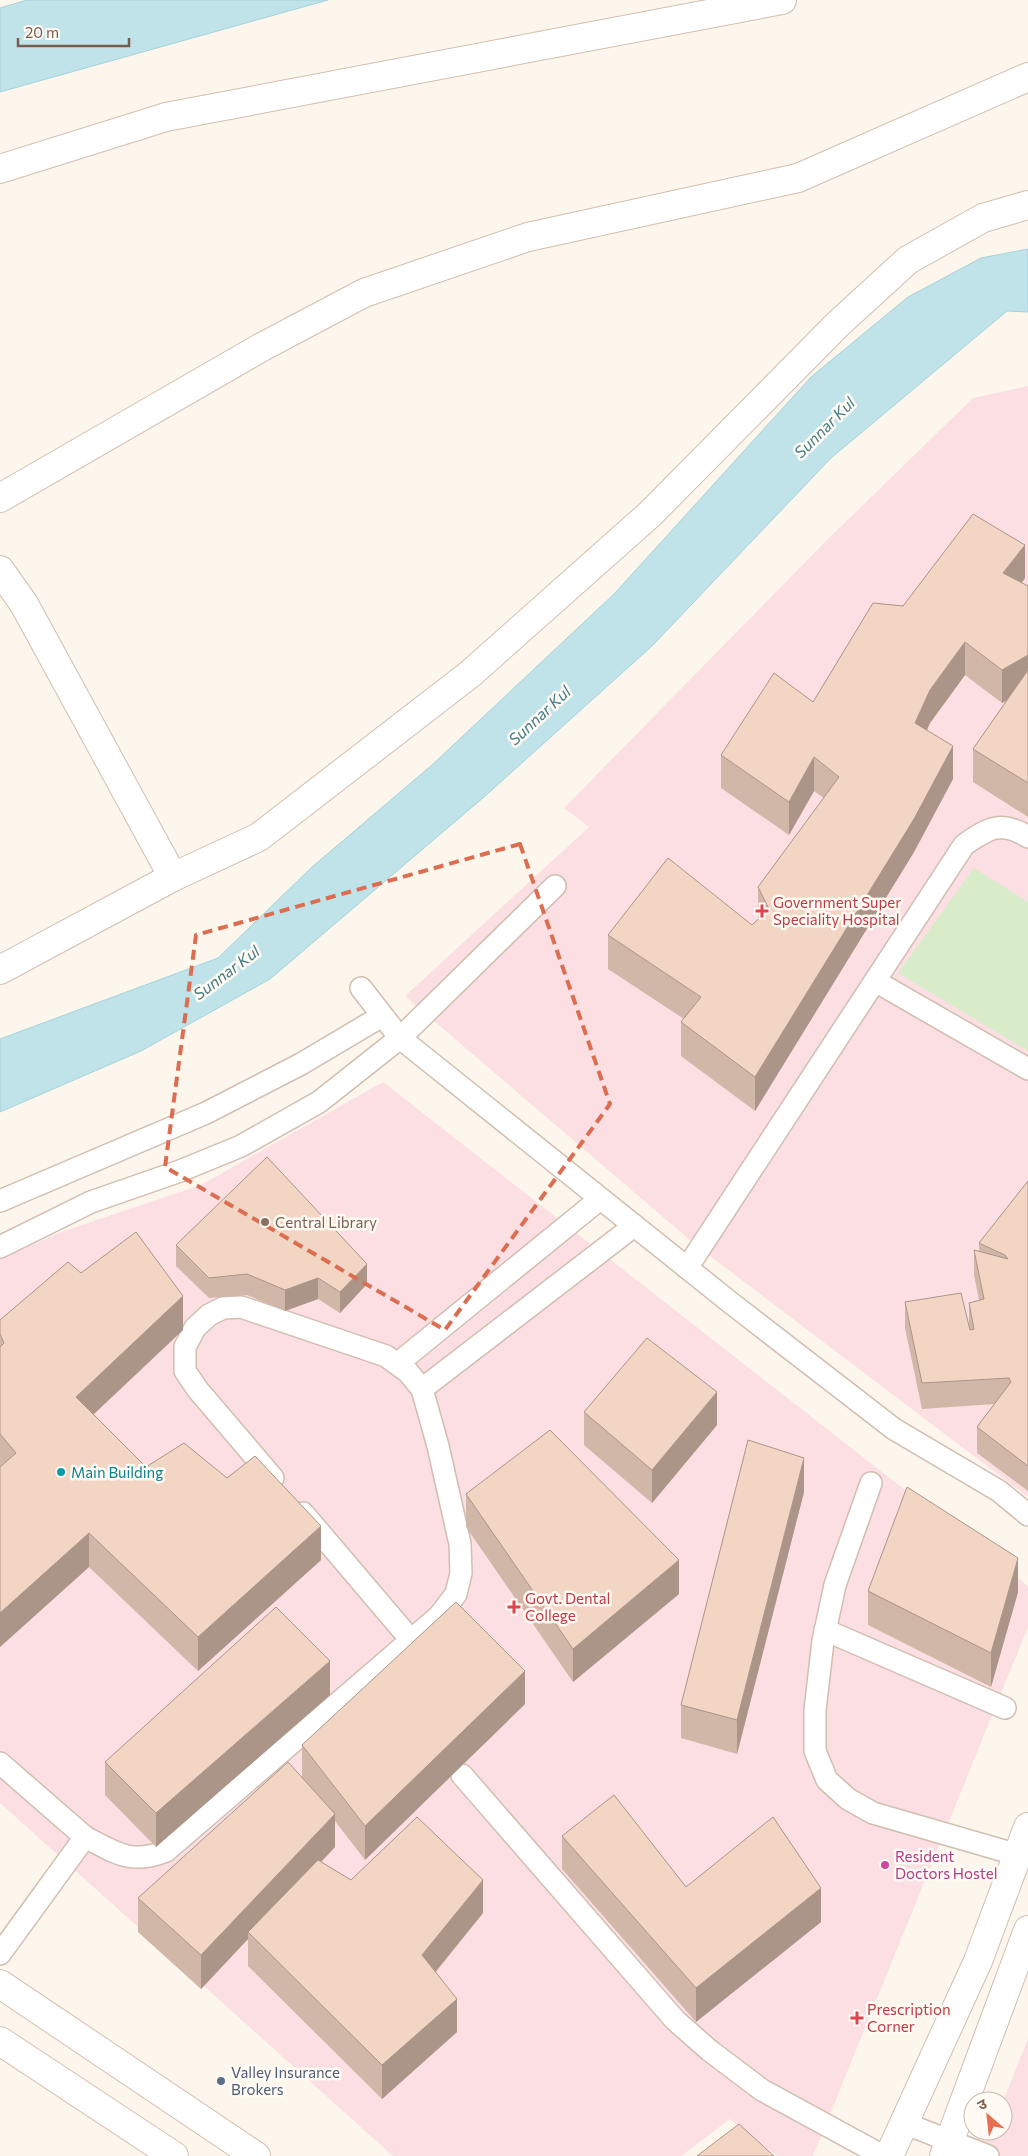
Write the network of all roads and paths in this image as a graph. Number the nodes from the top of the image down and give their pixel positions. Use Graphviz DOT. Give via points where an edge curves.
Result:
graph roads {
  1 [pos="782,0"];
  2 [pos="1028,77"];
  3 [pos="0,169"];
  4 [pos="1028,206"];
  5 [pos="0,498"];
  6 [pos="0,570"];
  7 [pos="1028,837"];
  8 [pos="174,877"];
  9 [pos="555,886"];
  10 [pos="0,970"];
  11 [pos="875,981"];
  12 [pos="360,988"];
  13 [pos="382,1016"];
  14 [pos="400,1038"];
  15 [pos="1028,1069"];
  16 [pos="600,1199"];
  17 [pos="0,1201"];
  18 [pos="634,1226"];
  19 [pos="0,1247"];
  20 [pos="688,1268"];
  21 [pos="397,1364"];
  22 [pos="422,1389"];
  23 [pos="872,1483"];
  24 [pos="1028,1515"];
  25 [pos="825,1630"];
  26 [pos="411,1640"];
  27 [pos="1005,1708"];
  28 [pos="0,1763"];
  29 [pos="462,1775"];
  30 [pos="1028,1827"];
  31 [pos="86,1837"];
  32 [pos="1018,1855"];
  33 [pos="1028,1930"];
  34 [pos="0,1954"];
  35 [pos="0,1984"];
  36 [pos="0,2042"];
  37 [pos="904,2123"];
  38 [pos="947,2149"];
  39 [pos="174,2156"];
  40 [pos="256,2156"];
  41 [pos="884,2156"];
  42 [pos="889,2156"];
  43 [pos="988,2156"];
  1 -- 3 [label="street" via="166,117"];
  2 -- 5 [label="street" via="798,178 528,237 364,293 262,347"];
  4 -- 8 [label="street" via="983,218 908,260 838,324 650,514 470,674 259,836"];
  6 -- 8 [label="street" via="24,604"];
  7 -- 11 [label="lane" via="1017,830 999,826 982,832 964,845"];
  8 -- 10 [label="street"];
  9 -- 14 [label="lane"];
  11 -- 15 [label="lane"];
  11 -- 20 [label="lane"];
  12 -- 13 [label="lane"];
  13 -- 14 [label="lane"];
  13 -- 17 [label="lane" via="301,1064 206,1113"];
  14 -- 16 [label="lane"];
  14 -- 19 [label="lane" via="319,1102 241,1146 91,1202"];
  16 -- 18 [label="lane"];
  16 -- 21 [label="lane"];
  18 -- 20 [label="lane"];
  18 -- 22 [label="lane"];
  20 -- 24 [label="lane" via="894,1429 999,1491"];
  21 -- 22 [label="lane"];
  21 -- 26 [label="lane" via="386,1356 241,1307 223,1308 209,1315 195,1328 185,1347 185,1370 198,1390"];
  22 -- 26 [label="lane" via="460,1544 461,1573 456,1594 439,1616"];
  23 -- 25 [label="lane" via="835,1585"];
  25 -- 27 [label="lane"];
  25 -- 32 [label="lane" via="815,1710 815,1751 827,1780 848,1799 873,1813"];
  26 -- 31 [label="lane" via="166,1851 149,1858 133,1858 117,1854"];
  28 -- 31 [label="lane"];
  29 -- 41 [label="lane" via="682,2026 762,2090"];
  30 -- 32 [label="street"];
  31 -- 34 [label="lane"];
  32 -- 37 [label="street" via="978,1961"];
  33 -- 38 [label="street"];
  35 -- 40 [label="street"];
  36 -- 39 [label="street"];
  37 -- 38 [label="lane"];
  37 -- 42 [label="street"];
  38 -- 43 [label="lane"];
}
